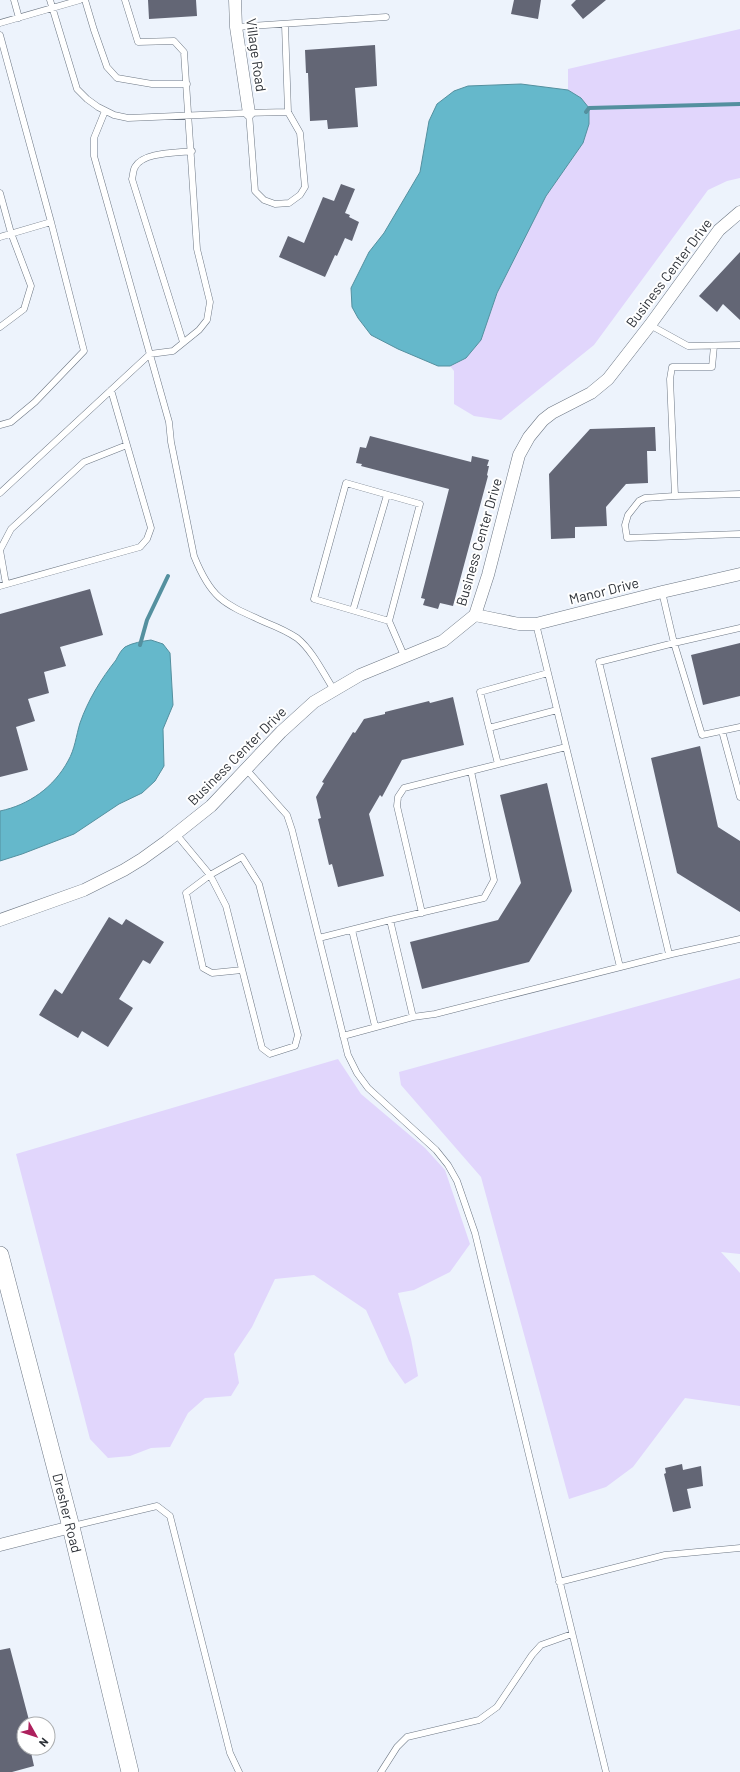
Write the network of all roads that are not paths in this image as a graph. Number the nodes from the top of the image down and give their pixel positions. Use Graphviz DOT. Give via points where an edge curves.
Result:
graph roads {
  1 [pos="14,0"];
  2 [pos="50,0"];
  3 [pos="80,0"];
  4 [pos="85,0"];
  5 [pos="125,0"];
  6 [pos="235,0"];
  7 [pos="52,8"];
  8 [pos="386,17"];
  9 [pos="19,18"];
  10 [pos="0,23"];
  11 [pos="285,24"];
  12 [pos="236,27"];
  13 [pos="0,35"];
  14 [pos="187,84"];
  15 [pos="106,112"];
  16 [pos="288,112"];
  17 [pos="249,113"];
  18 [pos="189,116"];
  19 [pos="192,151"];
  20 [pos="0,193"];
  21 [pos="740,212"];
  22 [pos="51,222"];
  23 [pos="11,233"];
  24 [pos="0,236"];
  25 [pos="650,325"];
  26 [pos="0,327"];
  27 [pos="183,342"];
  28 [pos="740,345"];
  29 [pos="714,346"];
  30 [pos="150,354"];
  31 [pos="111,390"];
  32 [pos="0,425"];
  33 [pos="127,445"];
  34 [pos="0,493"];
  35 [pos="740,494"];
  36 [pos="387,495"];
  37 [pos="675,496"];
  38 [pos="740,534"];
  39 [pos="740,574"];
  40 [pos="3,585"];
  41 [pos="662,592"];
  42 [pos="353,610"];
  43 [pos="475,615"];
  44 [pos="390,621"];
  45 [pos="536,624"];
  46 [pos="740,628"];
  47 [pos="674,643"];
  48 [pos="405,658"];
  49 [pos="548,673"];
  50 [pos="334,690"];
  51 [pos="557,710"];
  52 [pos="740,727"];
  53 [pos="489,728"];
  54 [pos="722,731"];
  55 [pos="566,747"];
  56 [pos="498,764"];
  57 [pos="246,769"];
  58 [pos="470,771"];
  59 [pos="740,797"];
  60 [pos="176,834"];
  61 [pos="210,875"];
  62 [pos="422,913"];
  63 [pos="0,920"];
  64 [pos="390,920"];
  65 [pos="352,930"];
  66 [pos="319,938"];
  67 [pos="740,939"];
  68 [pos="669,954"];
  69 [pos="620,967"];
  70 [pos="242,970"];
  71 [pos="413,1017"];
  72 [pos="374,1026"];
  73 [pos="343,1036"];
  74 [pos="0,1255"];
  75 [pos="71,1527"];
  76 [pos="0,1546"];
  77 [pos="740,1548"];
  78 [pos="559,1582"];
  79 [pos="572,1634"];
  80 [pos="607,1770"];
  81 [pos="130,1772"];
  82 [pos="238,1772"];
  83 [pos="381,1772"];
  1 -- 9 [label="lane"];
  2 -- 7 [label="lane"];
  3 -- 7 [label="lane"];
  4 -- 14 [label="lane" via="107,67 117,78 152,84"];
  5 -- 14 [label="lane" via="138,42 174,41 184,52"];
  6 -- 12 [label="street, Village Road"];
  7 -- 9 [label="lane"];
  7 -- 15 [label="lane" via="77,88"];
  8 -- 11 [label="lane"];
  9 -- 10 [label="lane"];
  11 -- 12 [label="lane"];
  11 -- 16 [label="lane"];
  12 -- 17 [label="street, Village Road"];
  13 -- 22 [label="lane"];
  14 -- 18 [label="lane"];
  15 -- 18 [label="lane" via="136,119"];
  15 -- 30 [label="lane" via="94,138 94,156"];
  16 -- 17 [label="lane"];
  16 -- 17 [label="lane" via="300,133 305,187 300,195 289,203 275,204 264,200 255,191"];
  17 -- 18 [label="lane"];
  18 -- 19 [label="lane"];
  19 -- 27 [label="lane" via="197,249 210,302 207,320"];
  19 -- 27 [label="lane" via="153,155 142,159 134,167 132,179"];
  20 -- 23 [label="lane"];
  21 -- 25 [label="street, Business Center Drive" via="719,230"];
  22 -- 23 [label="lane"];
  22 -- 32 [label="lane" via="84,351 35,402 11,422"];
  23 -- 24 [label="lane"];
  23 -- 26 [label="lane" via="31,286 24,309"];
  25 -- 29 [label="lane" via="688,346"];
  25 -- 43 [label="street, Business Center Drive" via="608,379 591,393 548,417 535,429 523,446"];
  27 -- 30 [label="lane" via="173,351"];
  28 -- 29 [label="lane"];
  29 -- 37 [label="lane" via="712,367 672,367 670,379"];
  30 -- 31 [label="lane"];
  30 -- 50 [label="lane" via="169,422 194,556 201,573 210,588 223,601 244,614 296,638 309,651"];
  31 -- 33 [label="lane"];
  31 -- 34 [label="lane"];
  33 -- 40 [label="lane" via="84,462 11,529 0,550"];
  33 -- 40 [label="lane" via="151,528 147,539 140,547"];
  35 -- 37 [label="lane"];
  36 -- 42 [label="lane"];
  36 -- 42 [label="lane" via="346,483 314,599"];
  36 -- 44 [label="lane" via="420,504"];
  37 -- 38 [label="lane" via="645,498 639,501 628,515 627,538"];
  39 -- 41 [label="street, Manor Drive"];
  41 -- 45 [label="street, Manor Drive"];
  41 -- 47 [label="lane"];
  42 -- 44 [label="lane"];
  43 -- 45 [label="street, Manor Drive" via="519,624"];
  43 -- 48 [label="street, Business Center Drive" via="443,641"];
  44 -- 48 [label="lane"];
  45 -- 49 [label="lane"];
  46 -- 47 [label="lane"];
  47 -- 54 [label="lane" via="702,735"];
  47 -- 68 [label="lane" via="599,662"];
  48 -- 50 [label="street, Business Center Drive" via="360,675"];
  49 -- 51 [label="lane"];
  49 -- 53 [label="lane" via="480,692"];
  50 -- 57 [label="street, Business Center Drive" via="314,702"];
  51 -- 53 [label="lane"];
  51 -- 55 [label="lane"];
  52 -- 54 [label="lane"];
  53 -- 56 [label="lane"];
  54 -- 59 [label="lane"];
  55 -- 56 [label="lane"];
  55 -- 69 [label="lane"];
  56 -- 58 [label="lane"];
  57 -- 60 [label="street, Business Center Drive" via="211,806"];
  57 -- 66 [label="lane" via="287,815"];
  58 -- 62 [label="lane" via="494,880 484,898"];
  58 -- 62 [label="lane" via="404,788 398,797 397,806"];
  60 -- 61 [label="lane"];
  60 -- 63 [label="street, Business Center Drive" via="124,870 84,890"];
  61 -- 70 [label="lane" via="226,906"];
  61 -- 70 [label="lane" via="186,893 203,968 212,972"];
  61 -- 70 [label="lane" via="242,857 259,884 298,1035 295,1046 270,1054 262,1048"];
  62 -- 64 [label="lane"];
  64 -- 65 [label="lane"];
  64 -- 71 [label="lane"];
  65 -- 66 [label="lane"];
  65 -- 72 [label="lane"];
  66 -- 73 [label="lane"];
  67 -- 68 [label="lane"];
  68 -- 69 [label="lane"];
  69 -- 71 [label="lane" via="435,1014"];
  71 -- 72 [label="lane"];
  72 -- 73 [label="lane"];
  73 -- 78 [label="lane" via="348,1055 368,1088 436,1150 457,1181 475,1233"];
  74 -- 75 [label="main road, Dresher Road"];
  75 -- 76 [label="street"];
  75 -- 81 [label="main road, Dresher Road"];
  75 -- 82 [label="lane" via="157,1506 170,1516 230,1753"];
  77 -- 78 [label="lane" via="665,1555"];
  78 -- 79 [label="lane"];
  79 -- 80 [label="lane"];
  79 -- 83 [label="lane" via="548,1641 536,1649 502,1702 485,1717 407,1737 397,1747"];
}
